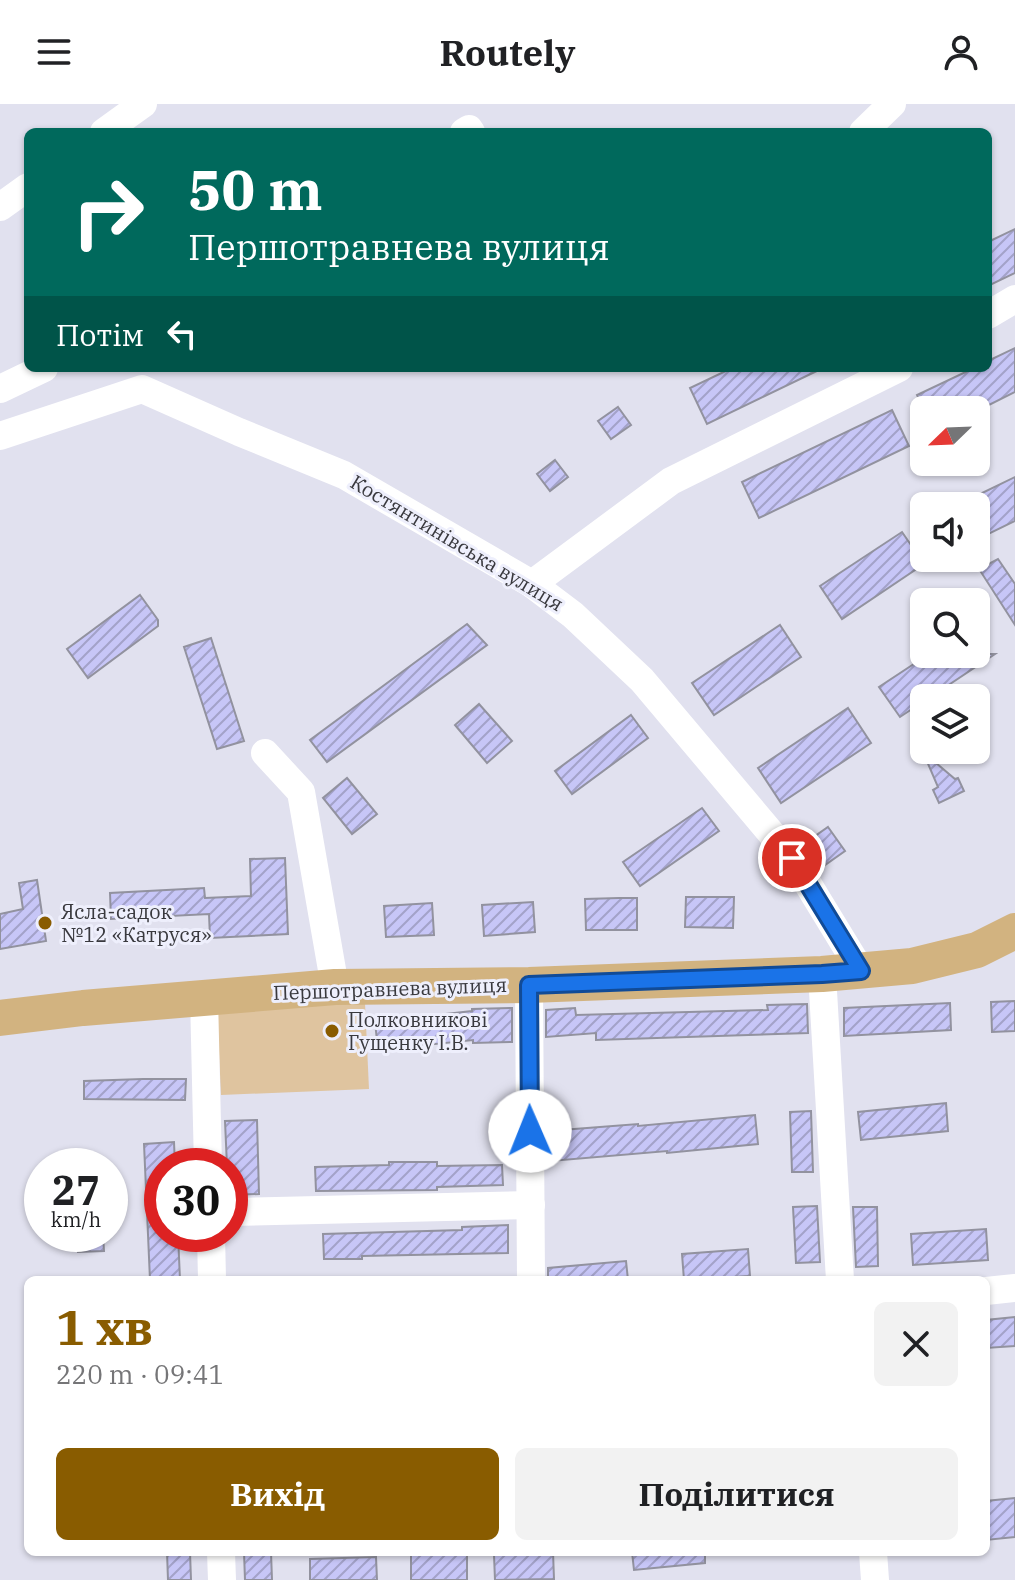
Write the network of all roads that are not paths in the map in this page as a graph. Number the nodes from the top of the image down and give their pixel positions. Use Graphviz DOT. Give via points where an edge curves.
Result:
graph roads {
  1 [pos="143,104"];
  2 [pos="892,104"];
  3 [pos="110,128"];
  4 [pos="867,128"];
  5 [pos="24,190"];
  6 [pos="0,207"];
  7 [pos="1015,299"];
  8 [pos="992,313"];
  9 [pos="36,372"];
  10 [pos="891,372"];
  11 [pos="0,389"];
  12 [pos="0,436"];
  13 [pos="532,584"];
  14 [pos="265,753"];
  15 [pos="1015,931"];
  16 [pos="861,971"];
  17 [pos="822,974"];
  18 [pos="529,985"];
  19 [pos="335,987"];
  20 [pos="204,997"];
  21 [pos="0,1018"];
  22 [pos="208,1148"];
  23 [pos="531,1205"];
  24 [pos="248,1212"];
  25 [pos="211,1252"];
  26 [pos="212,1276"];
  27 [pos="531,1276"];
  28 [pos="840,1276"];
  29 [pos="1015,1288"];
  30 [pos="990,1291"];
  31 [pos="221,1556"];
  32 [pos="873,1556"];
  33 [pos="222,1580"];
  34 [pos="875,1580"];
  1 -- 3 [label="street"];
  2 -- 4 [label="street"];
  5 -- 6 [label="street"];
  7 -- 8 [label="street"];
  9 -- 11 [label="street"];
  10 -- 13 [label="street" via="671,481"];
  12 -- 13 [label="street, Костянтинівська вулиця" via="142,389 344,475"];
  13 -- 16 [label="street, Костянтинівська вулиця" via="642,680 792,858"];
  14 -- 19 [label="street" via="301,792"];
  15 -- 16 [label="main road, Першотравнева вулиця" via="977,950 912,966"];
  16 -- 17 [label="main road, Першотравнева вулиця"];
  17 -- 18 [label="main road, Першотравнева вулиця"];
  17 -- 28 [label="street"];
  18 -- 19 [label="main road, Першотравнева вулиця"];
  18 -- 23 [label="street"];
  19 -- 20 [label="main road, Першотравнева вулиця"];
  20 -- 21 [label="main road, Першотравнева вулиця"];
  20 -- 22 [label="street"];
  23 -- 24 [label="street"];
  23 -- 27 [label="street"];
  25 -- 26 [label="street"];
  29 -- 30 [label="street"];
  31 -- 33 [label="street"];
  32 -- 34 [label="street"];
}
